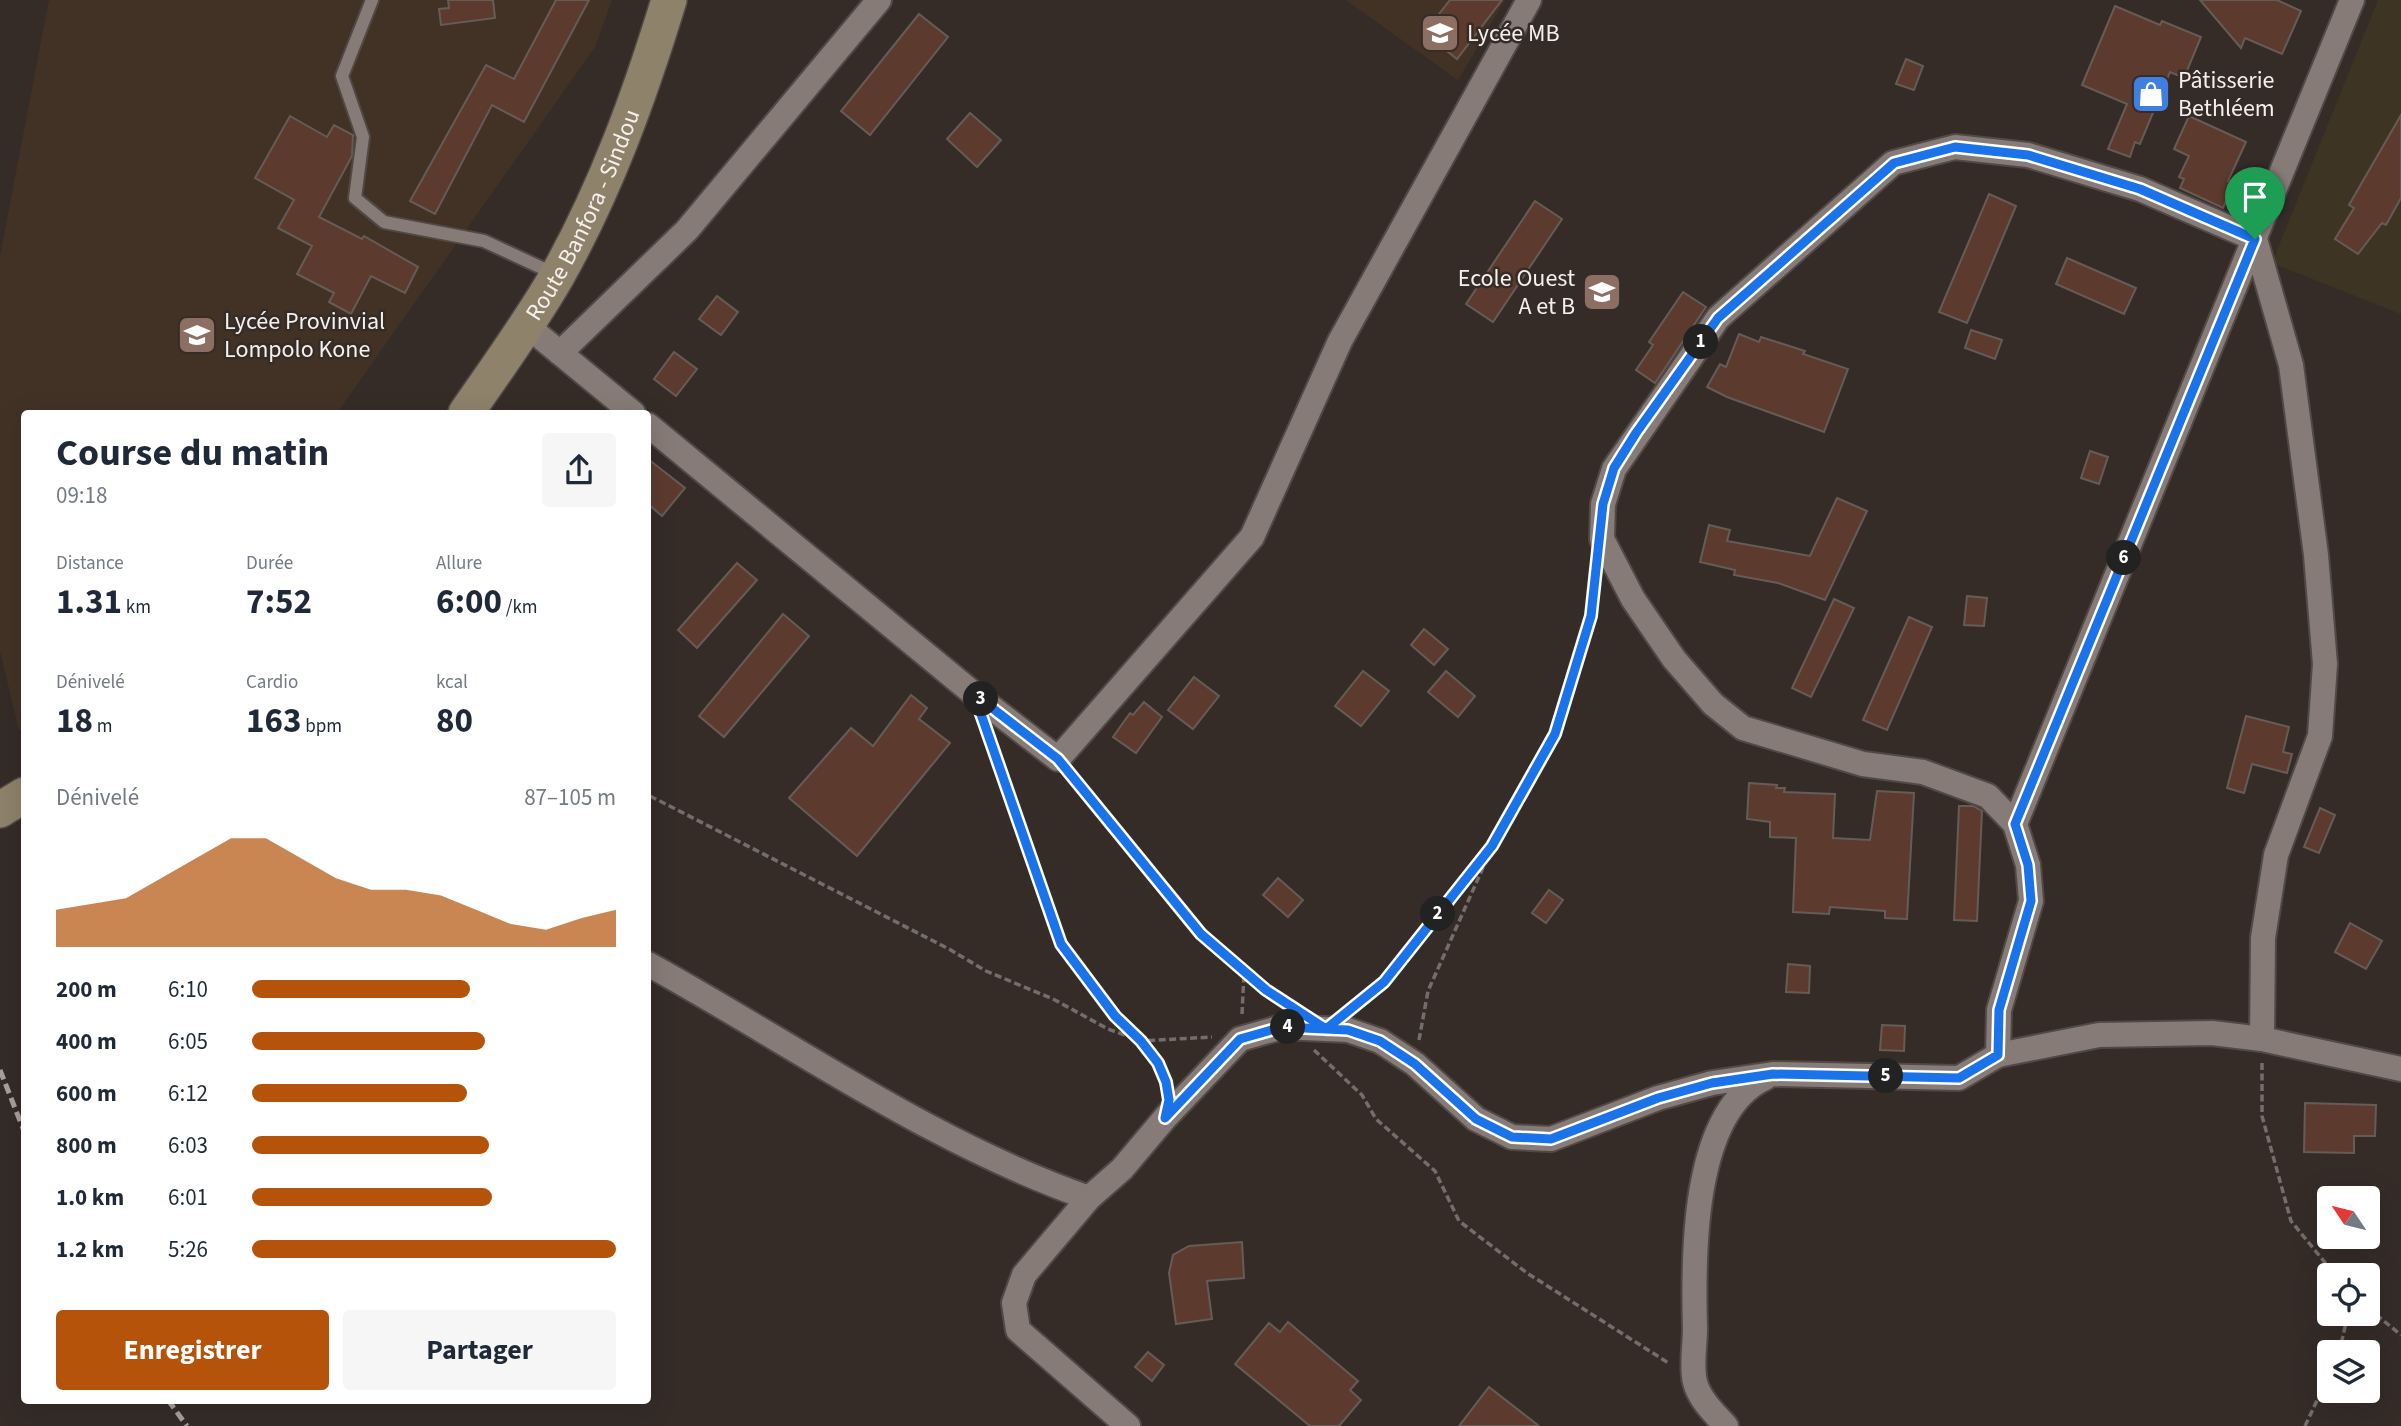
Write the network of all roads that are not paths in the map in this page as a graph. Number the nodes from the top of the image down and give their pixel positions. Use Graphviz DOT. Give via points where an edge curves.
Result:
graph roads {
  1 [pos="372,0"];
  2 [pos="668,0"];
  3 [pos="879,0"];
  4 [pos="1529,0"];
  5 [pos="2352,0"];
  6 [pos="2255,239"];
  7 [pos="557,275"];
  8 [pos="526,325"];
  9 [pos="560,353"];
  10 [pos="468,410"];
  11 [pos="629,410"];
  12 [pos="651,427"];
  13 [pos="2015,824"];
  14 [pos="651,966"];
  15 [pos="2262,1040"];
  16 [pos="1998,1055"];
  17 [pos="2401,1069"];
  18 [pos="1773,1074"];
  19 [pos="1089,1198"];
  20 [pos="1128,1426"];
  21 [pos="1726,1426"];
  1 -- 7 [label="lane" via="342,76 363,137 355,198 384,222 484,241"];
  2 -- 7 [label="main road, Route Banfora - Sindou" via="612,162"];
  3 -- 9 [label="street" via="687,230"];
  4 -- 12 [label="street" via="1340,341 1252,537 1058,759"];
  5 -- 6 [label="street"];
  6 -- 13 [label="street"];
  6 -- 13 [label="street" via="2140,189 2028,155 1955,147 1894,163 1718,318 1614,468 1603,504 1602,539 1633,599 1674,659 1713,704 1743,729 1863,764 1923,772 1988,796"];
  6 -- 15 [label="street" via="2291,365 2325,664 2320,736 2276,855 2263,937"];
  7 -- 8 [label="main road, Route Banfora - Sindou"];
  8 -- 9 [label="street"];
  8 -- 10 [label="main road, Route Banfora - Sindou"];
  9 -- 11 [label="street"];
  13 -- 16 [label="street" via="2028,865 2031,901 1999,1010"];
  14 -- 19 [label="street" via="910,1117 1010,1167"];
  15 -- 16 [label="street" via="2212,1032 2099,1035"];
  15 -- 17 [label="street"];
  16 -- 18 [label="street" via="1959,1078"];
  18 -- 19 [label="street" via="1712,1083 1658,1098 1551,1139 1512,1137 1476,1119 1415,1064 1380,1041 1348,1030 1282,1027 1240,1039 1122,1169"];
  18 -- 21 [label="street" via="1750,1085 1727,1114 1706,1166 1696,1209 1695,1382"];
  19 -- 20 [label="street" via="1024,1275 1014,1303 1018,1331"];
}
